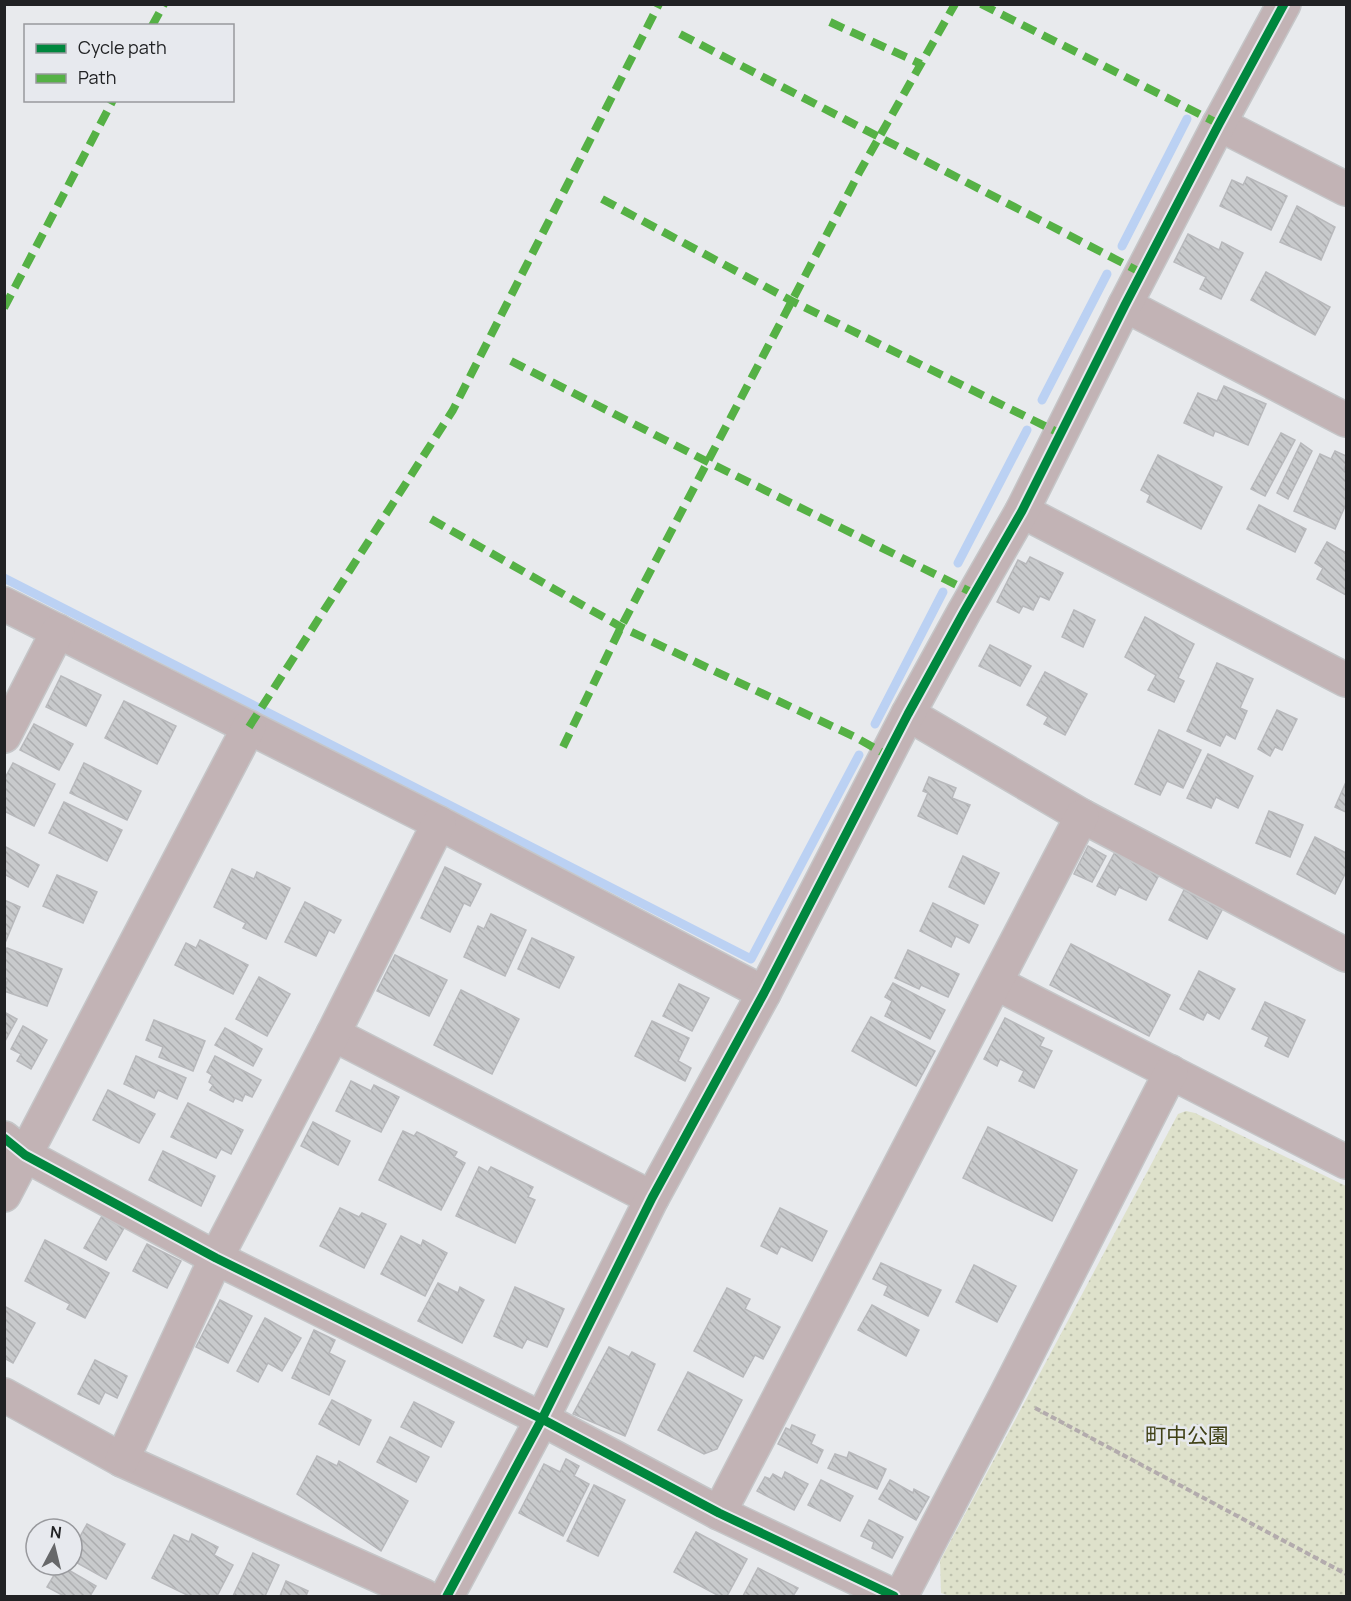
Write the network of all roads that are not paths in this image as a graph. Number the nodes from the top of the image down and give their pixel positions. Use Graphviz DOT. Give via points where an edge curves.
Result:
graph roads {
  1 [pos="1284,4"];
  2 [pos="1219,124"];
  3 [pos="1347,189"];
  4 [pos="1125,304"];
  5 [pos="1347,420"];
  6 [pos="1022,511"];
  7 [pos="4,604"];
  8 [pos="58,631"];
  9 [pos="1347,680"];
  10 [pos="908,714"];
  11 [pos="249,727"];
  12 [pos="4,736"];
  13 [pos="1082,816"];
  14 [pos="439,823"];
  15 [pos="1347,955"];
  16 [pos="996,983"];
  17 [pos="764,993"];
  18 [pos="333,1034"];
  19 [pos="1171,1072"];
  20 [pos="15,1146"];
  21 [pos="1347,1162"];
  22 [pos="4,1195"];
  23 [pos="652,1198"];
  24 [pos="216,1258"];
  25 [pos="4,1395"];
  26 [pos="542,1419"];
  27 [pos="122,1460"];
  28 [pos="719,1513"];
  29 [pos="424,1596"];
  30 [pos="447,1596"];
  31 [pos="894,1596"];
  32 [pos="901,1596"];
  1 -- 2 [label="street"];
  2 -- 3 [label="street"];
  2 -- 4 [label="street"];
  4 -- 5 [label="street"];
  4 -- 6 [label="street"];
  6 -- 9 [label="street"];
  6 -- 10 [label="street"];
  7 -- 8 [label="street"];
  8 -- 11 [label="street"];
  8 -- 12 [label="street"];
  10 -- 13 [label="street"];
  10 -- 17 [label="street"];
  11 -- 14 [label="street"];
  11 -- 20 [label="street"];
  13 -- 15 [label="street"];
  13 -- 16 [label="street"];
  14 -- 17 [label="street"];
  14 -- 18 [label="street"];
  16 -- 19 [label="street"];
  16 -- 28 [label="street"];
  17 -- 23 [label="street"];
  18 -- 23 [label="street"];
  18 -- 24 [label="street"];
  19 -- 21 [label="street"];
  19 -- 32 [label="street"];
  20 -- 22 [label="street"];
  20 -- 24 [label="street"];
  23 -- 26 [label="street"];
  24 -- 26 [label="street"];
  24 -- 27 [label="street"];
  25 -- 27 [label="street"];
  26 -- 28 [label="street"];
  26 -- 30 [label="street"];
  27 -- 29 [label="street"];
  28 -- 31 [label="street"];
}
